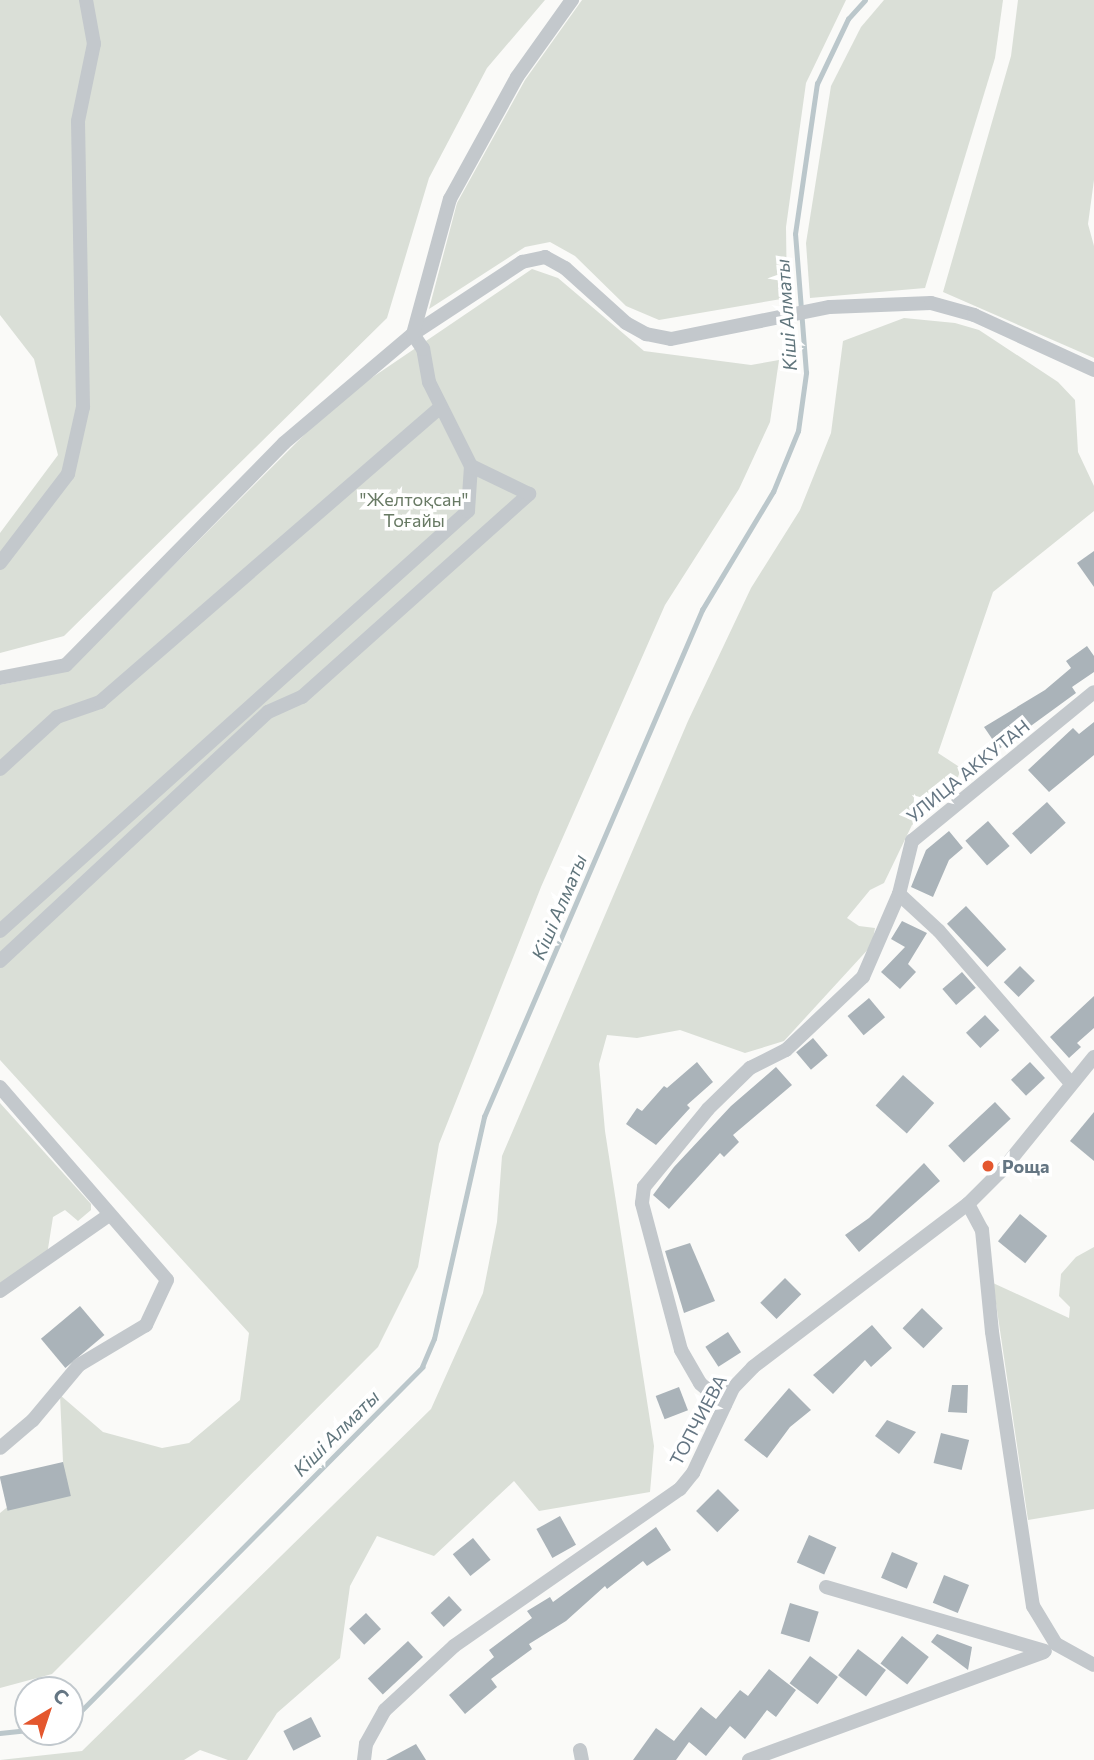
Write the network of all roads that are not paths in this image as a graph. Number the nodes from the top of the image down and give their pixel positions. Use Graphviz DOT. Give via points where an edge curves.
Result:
graph roads {
  1 [pos="86,0"];
  2 [pos="572,0"];
  3 [pos="412,334"];
  4 [pos="1094,370"];
  5 [pos="442,407"];
  6 [pos="471,466"];
  7 [pos="0,562"];
  8 [pos="0,678"];
  9 [pos="1094,692"];
  10 [pos="0,769"];
  11 [pos="899,894"];
  12 [pos="0,931"];
  13 [pos="0,961"];
  14 [pos="1094,1057"];
  15 [pos="1070,1082"];
  16 [pos="0,1087"];
  17 [pos="968,1204"];
  18 [pos="109,1215"];
  19 [pos="0,1291"];
  20 [pos="724,1405"];
  21 [pos="0,1448"];
  22 [pos="826,1587"];
  23 [pos="1050,1648"];
  24 [pos="1094,1665"];
  25 [pos="364,1760"];
  26 [pos="749,1760"];
  1 -- 7 [label="street" via="94,44 78,121 83,407 68,474"];
  2 -- 3 [label="street" via="517,78 450,199"];
  3 -- 4 [label="street" via="522,262 545,257 646,334 671,339 830,307 931,303 974,315"];
  3 -- 5 [label="street" via="423,349 429,382"];
  3 -- 8 [label="street" via="284,443 66,665"];
  5 -- 6 [label="street"];
  5 -- 10 [label="street" via="100,702 57,717"];
  6 -- 12 [label="street" via="468,511"];
  6 -- 13 [label="street" via="529,494 302,697 268,712"];
  9 -- 11 [label="street, УЛИЦА АККУТАН" via="912,841"];
  11 -- 15 [label="street" via="939,931"];
  11 -- 20 [label="street, УЛИЦА АККУТАН" via="863,977 786,1050 742,1076 708,1109 644,1187 642,1203 681,1349 700,1383"];
  14 -- 15 [label="street, ТОПЧИЕВА"];
  15 -- 17 [label="street, ТОПЧИЕВА" via="1004,1168"];
  16 -- 18 [label="street"];
  17 -- 20 [label="street, ТОПЧИЕВА" via="752,1367"];
  17 -- 23 [label="street" via="982,1230 1024,1565 1033,1606"];
  18 -- 19 [label="street"];
  18 -- 21 [label="street" via="167,1280 156,1305 146,1325 79,1365 33,1420"];
  20 -- 25 [label="street, ТОПЧИЕВА" via="694,1473 680,1489 454,1646 384,1710 366,1744"];
  22 -- 23 [label="street"];
  23 -- 24 [label="street"];
  23 -- 26 [label="street"];
}
